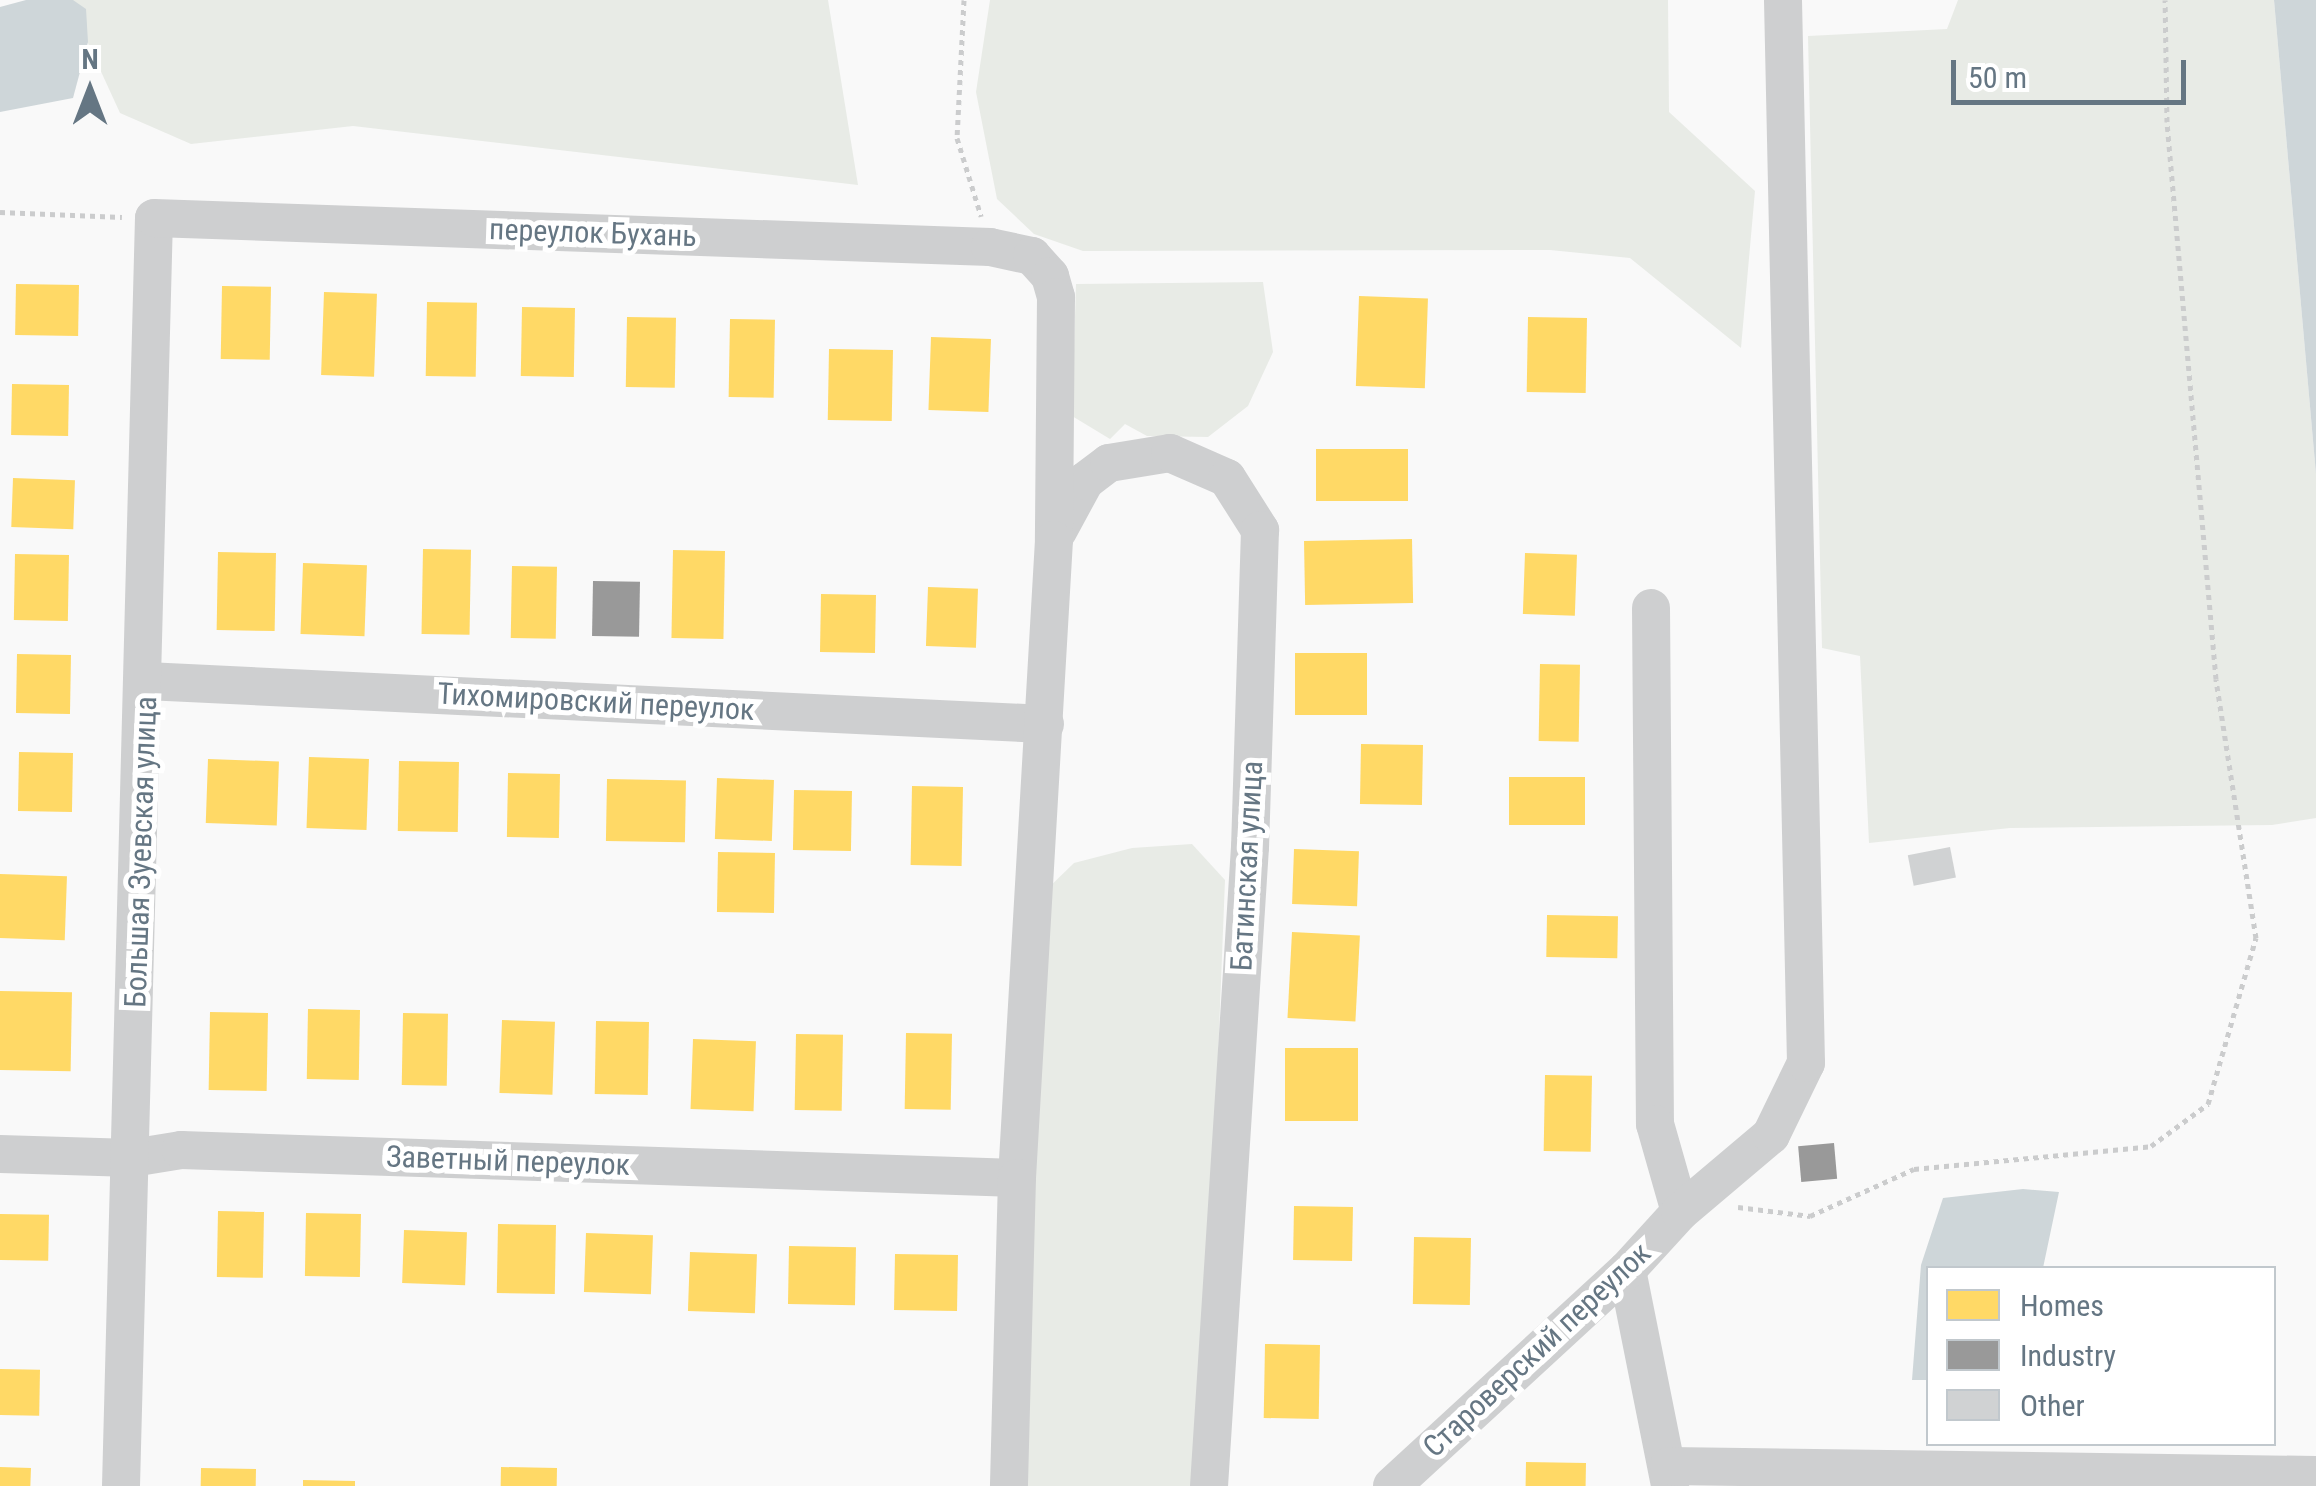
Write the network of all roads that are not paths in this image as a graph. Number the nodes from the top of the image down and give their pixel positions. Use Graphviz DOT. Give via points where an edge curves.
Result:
graph roads {
  1 [pos="1782,0"];
  2 [pos="154,218"];
  3 [pos="1032,256"];
  4 [pos="1054,540"];
  5 [pos="1651,608"];
  6 [pos="146,681"];
  7 [pos="1045,724"];
  8 [pos="0,1154"];
  9 [pos="132,1158"];
  10 [pos="1016,1178"];
  11 [pos="1688,1207"];
  12 [pos="1627,1270"];
  13 [pos="1669,1476"];
  14 [pos="2316,1476"];
  15 [pos="121,1486"];
  16 [pos="1009,1486"];
  17 [pos="1209,1486"];
  18 [pos="1392,1486"];
  1 -- 11 [label="street, Староверский переулок" via="1806,1063 1771,1135"];
  2 -- 3 [label="street, переулок Бухань" via="990,247"];
  2 -- 6 [label="street, Большая Зуевская улица"];
  3 -- 4 [label="street, Батинская улица" via="1050,276 1056,297"];
  4 -- 7 [label="street, Батинская улица"];
  4 -- 17 [label="street, Батинская улица" via="1085,481 1139,453 1200,461 1227,478 1260,530 1250,847"];
  5 -- 11 [label="street" via="1656,1124"];
  6 -- 7 [label="street, Тихомировский переулок"];
  6 -- 9 [label="street, Большая Зуевская улица"];
  7 -- 10 [label="street, Батинская улица"];
  8 -- 9 [label="street, Заветный переулок"];
  9 -- 10 [label="street, Заветный переулок" via="180,1150"];
  9 -- 15 [label="street, Большая Зуевская улица"];
  10 -- 16 [label="street, Батинская улица"];
  11 -- 12 [label="street, Староверский переулок"];
  12 -- 13 [label="street"];
  12 -- 18 [label="street, Староверский переулок"];
  13 -- 14 [label="street"];
}
